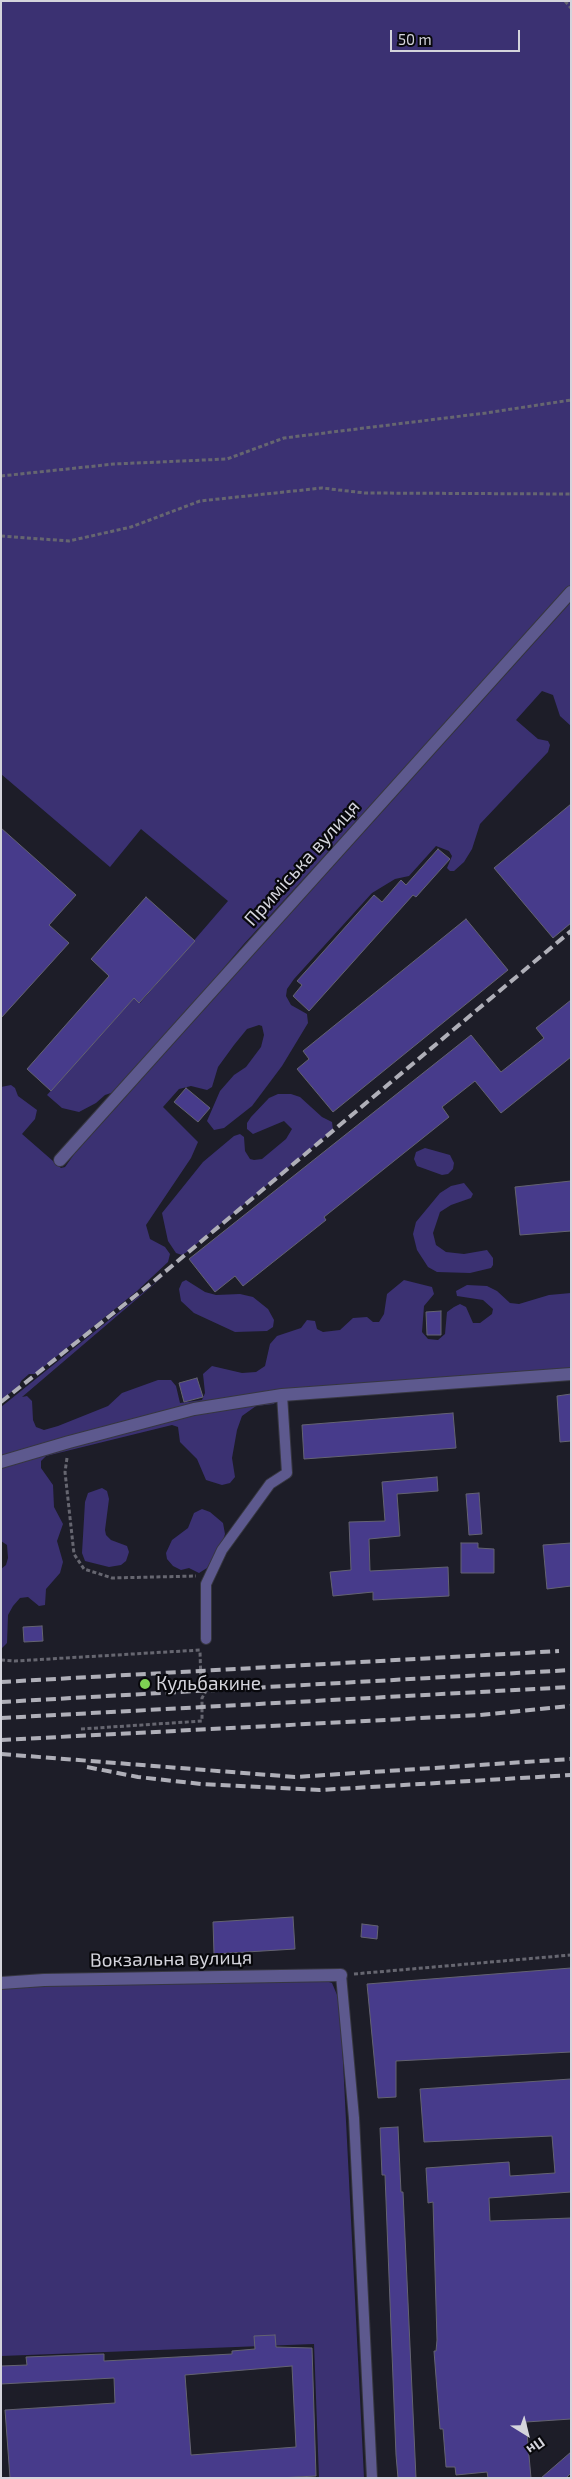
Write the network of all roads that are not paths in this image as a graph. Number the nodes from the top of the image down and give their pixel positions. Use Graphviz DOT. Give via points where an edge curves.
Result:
graph roads {
  1 [pos="571,592"];
  2 [pos="60,1160"];
  3 [pos="571,1374"];
  4 [pos="282,1395"];
  5 [pos="1,1462"];
  6 [pos="206,1639"];
  7 [pos="341,1975"];
  8 [pos="1,1983"];
  9 [pos="372,2478"];
  1 -- 2 [label="street, Приміська вулиця"];
  3 -- 4 [label="street"];
  4 -- 5 [label="street" via="194,1409"];
  4 -- 6 [label="lane" via="287,1473 270,1484 222,1550 206,1584"];
  7 -- 8 [label="street, Вокзальна вулиця"];
  7 -- 9 [label="lane" via="354,2118"];
}
